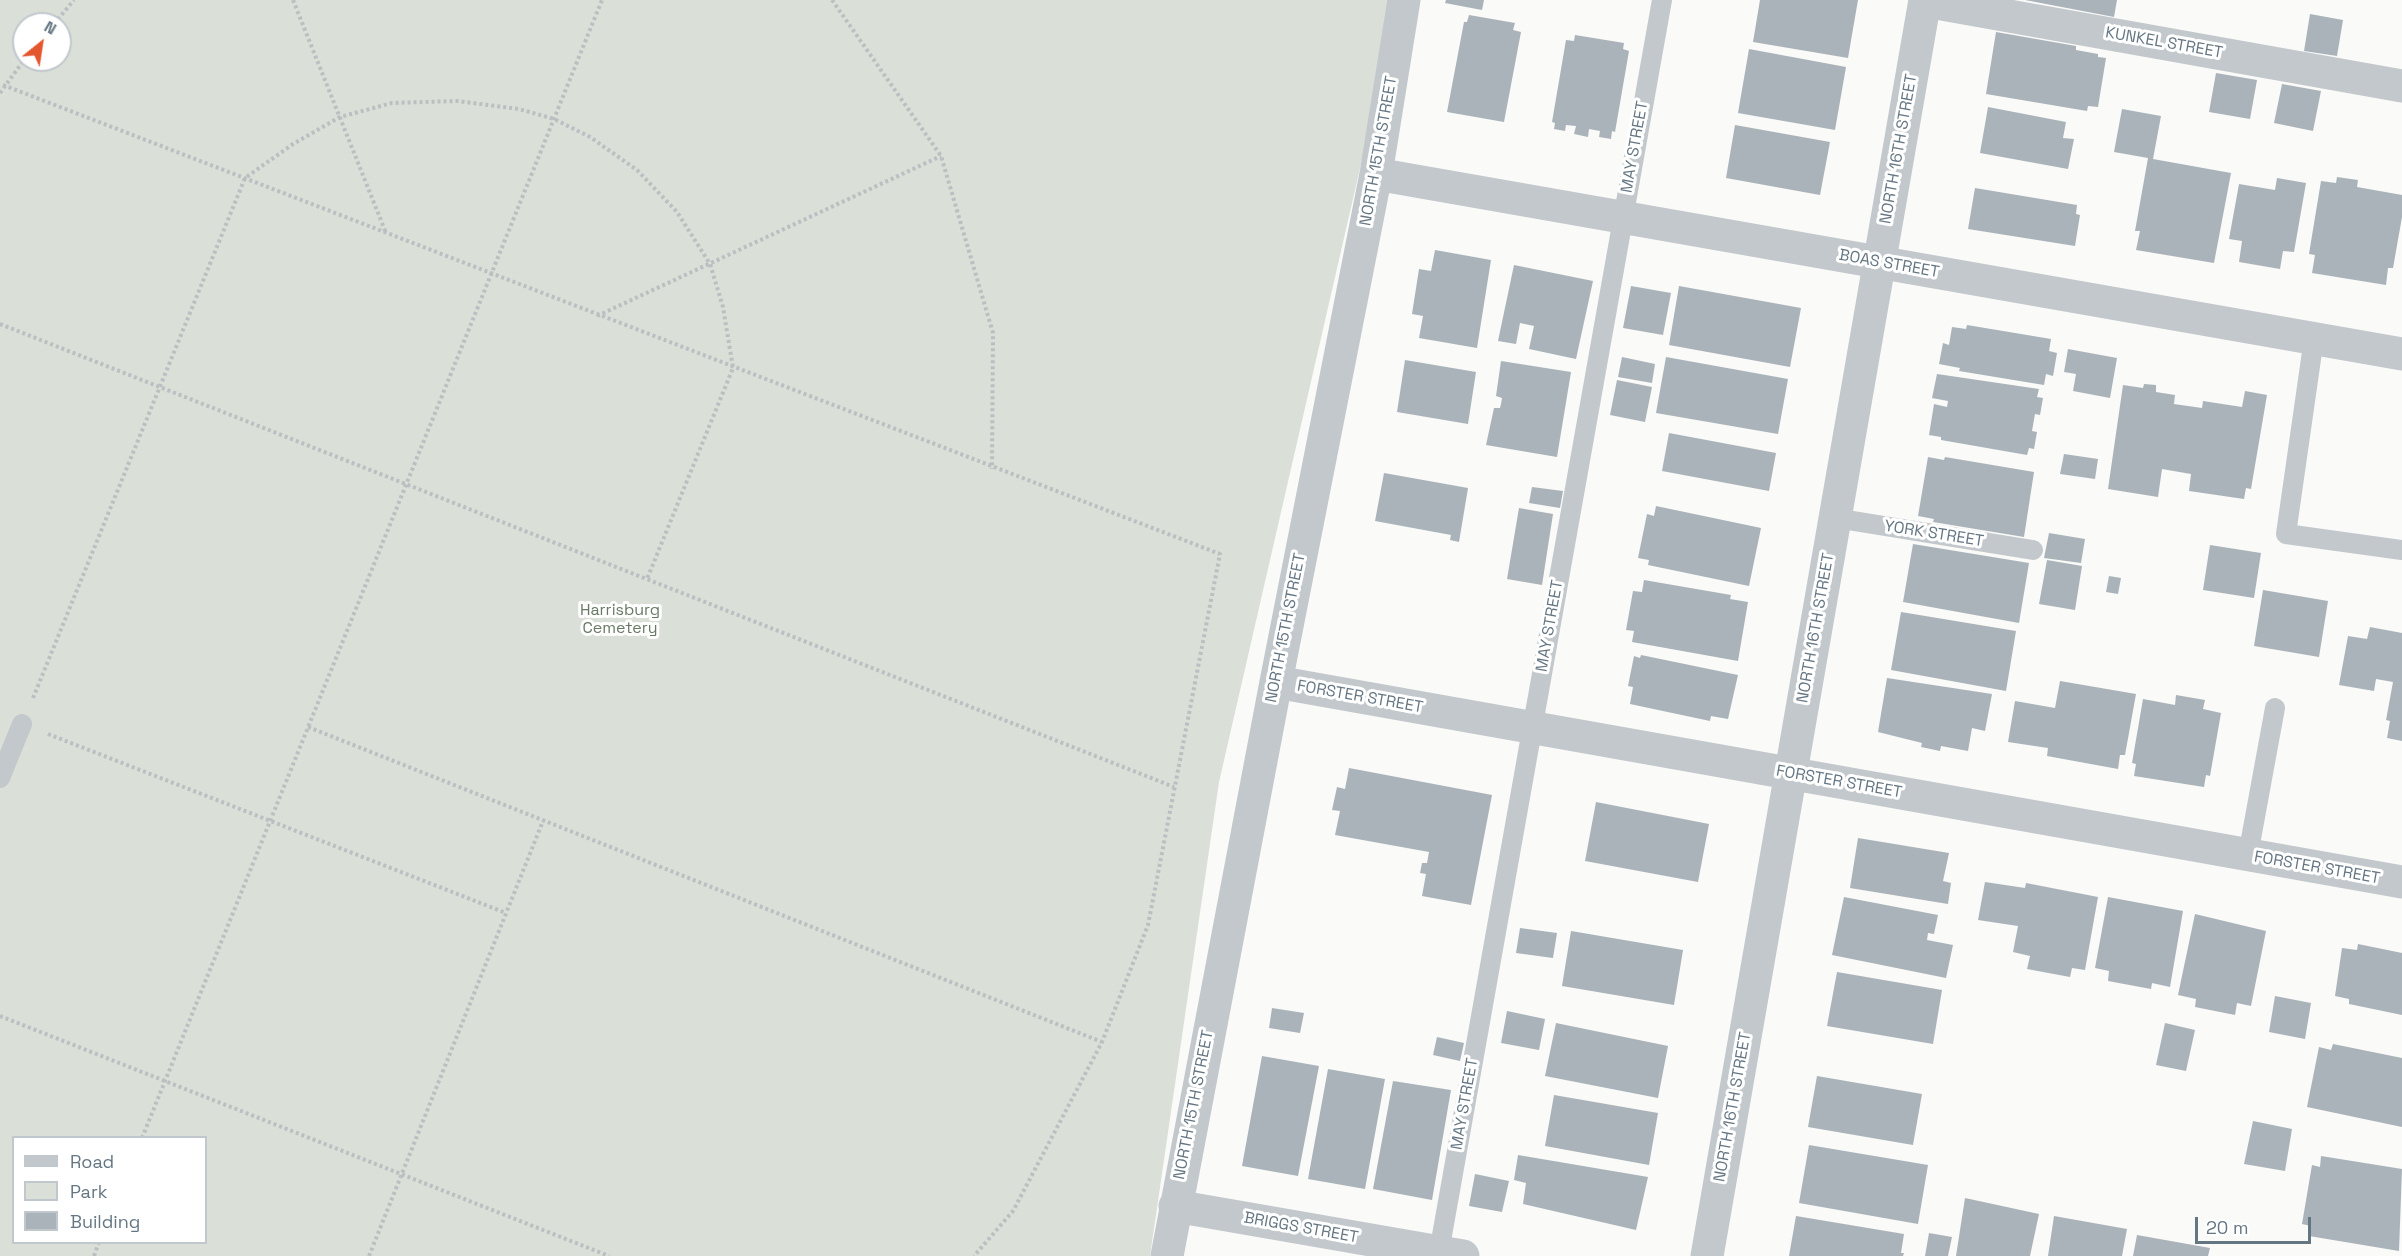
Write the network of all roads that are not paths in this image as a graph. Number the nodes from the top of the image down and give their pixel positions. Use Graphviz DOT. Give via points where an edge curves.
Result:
graph roads {
  1 [pos="1404,0"];
  2 [pos="1662,0"];
  3 [pos="1925,0"];
  4 [pos="2402,86"];
  5 [pos="1376,174"];
  6 [pos="1623,218"];
  7 [pos="1880,263"];
  8 [pos="2314,338"];
  9 [pos="2402,354"];
  10 [pos="1835,518"];
  11 [pos="2033,550"];
  12 [pos="2402,550"];
  13 [pos="1276,682"];
  14 [pos="2275,708"];
  15 [pos="22,724"];
  16 [pos="1532,728"];
  17 [pos="1791,773"];
  18 [pos="0,778"];
  19 [pos="2248,855"];
  20 [pos="2402,882"];
  21 [pos="1175,1206"];
  22 [pos="1451,1254"];
  23 [pos="1167,1256"];
  24 [pos="1707,1256"];
  1 -- 5 [label="street, NORTH 15TH STREET"];
  2 -- 6 [label="lane, MAY STREET"];
  3 -- 4 [label="street, KUNKEL STREET"];
  3 -- 7 [label="street, NORTH 16TH STREET"];
  5 -- 6 [label="street, BOAS STREET"];
  5 -- 13 [label="street, NORTH 15TH STREET"];
  6 -- 7 [label="street, BOAS STREET"];
  6 -- 16 [label="lane, MAY STREET"];
  7 -- 8 [label="street, BOAS STREET"];
  7 -- 10 [label="street, NORTH 16TH STREET"];
  8 -- 9 [label="street, BOAS STREET"];
  8 -- 12 [label="lane" via="2286,534"];
  10 -- 11 [label="lane, YORK STREET"];
  10 -- 17 [label="street, NORTH 16TH STREET"];
  13 -- 16 [label="street, FORSTER STREET"];
  13 -- 21 [label="street, NORTH 15TH STREET"];
  14 -- 19 [label="lane"];
  15 -- 18 [label="lane"];
  16 -- 17 [label="street, FORSTER STREET"];
  16 -- 22 [label="lane, MAY STREET"];
  17 -- 19 [label="street, FORSTER STREET"];
  17 -- 24 [label="street, NORTH 16TH STREET"];
  19 -- 20 [label="street, FORSTER STREET"];
  21 -- 22 [label="street, BRIGGS STREET"];
  21 -- 23 [label="street, NORTH 15TH STREET"];
}
